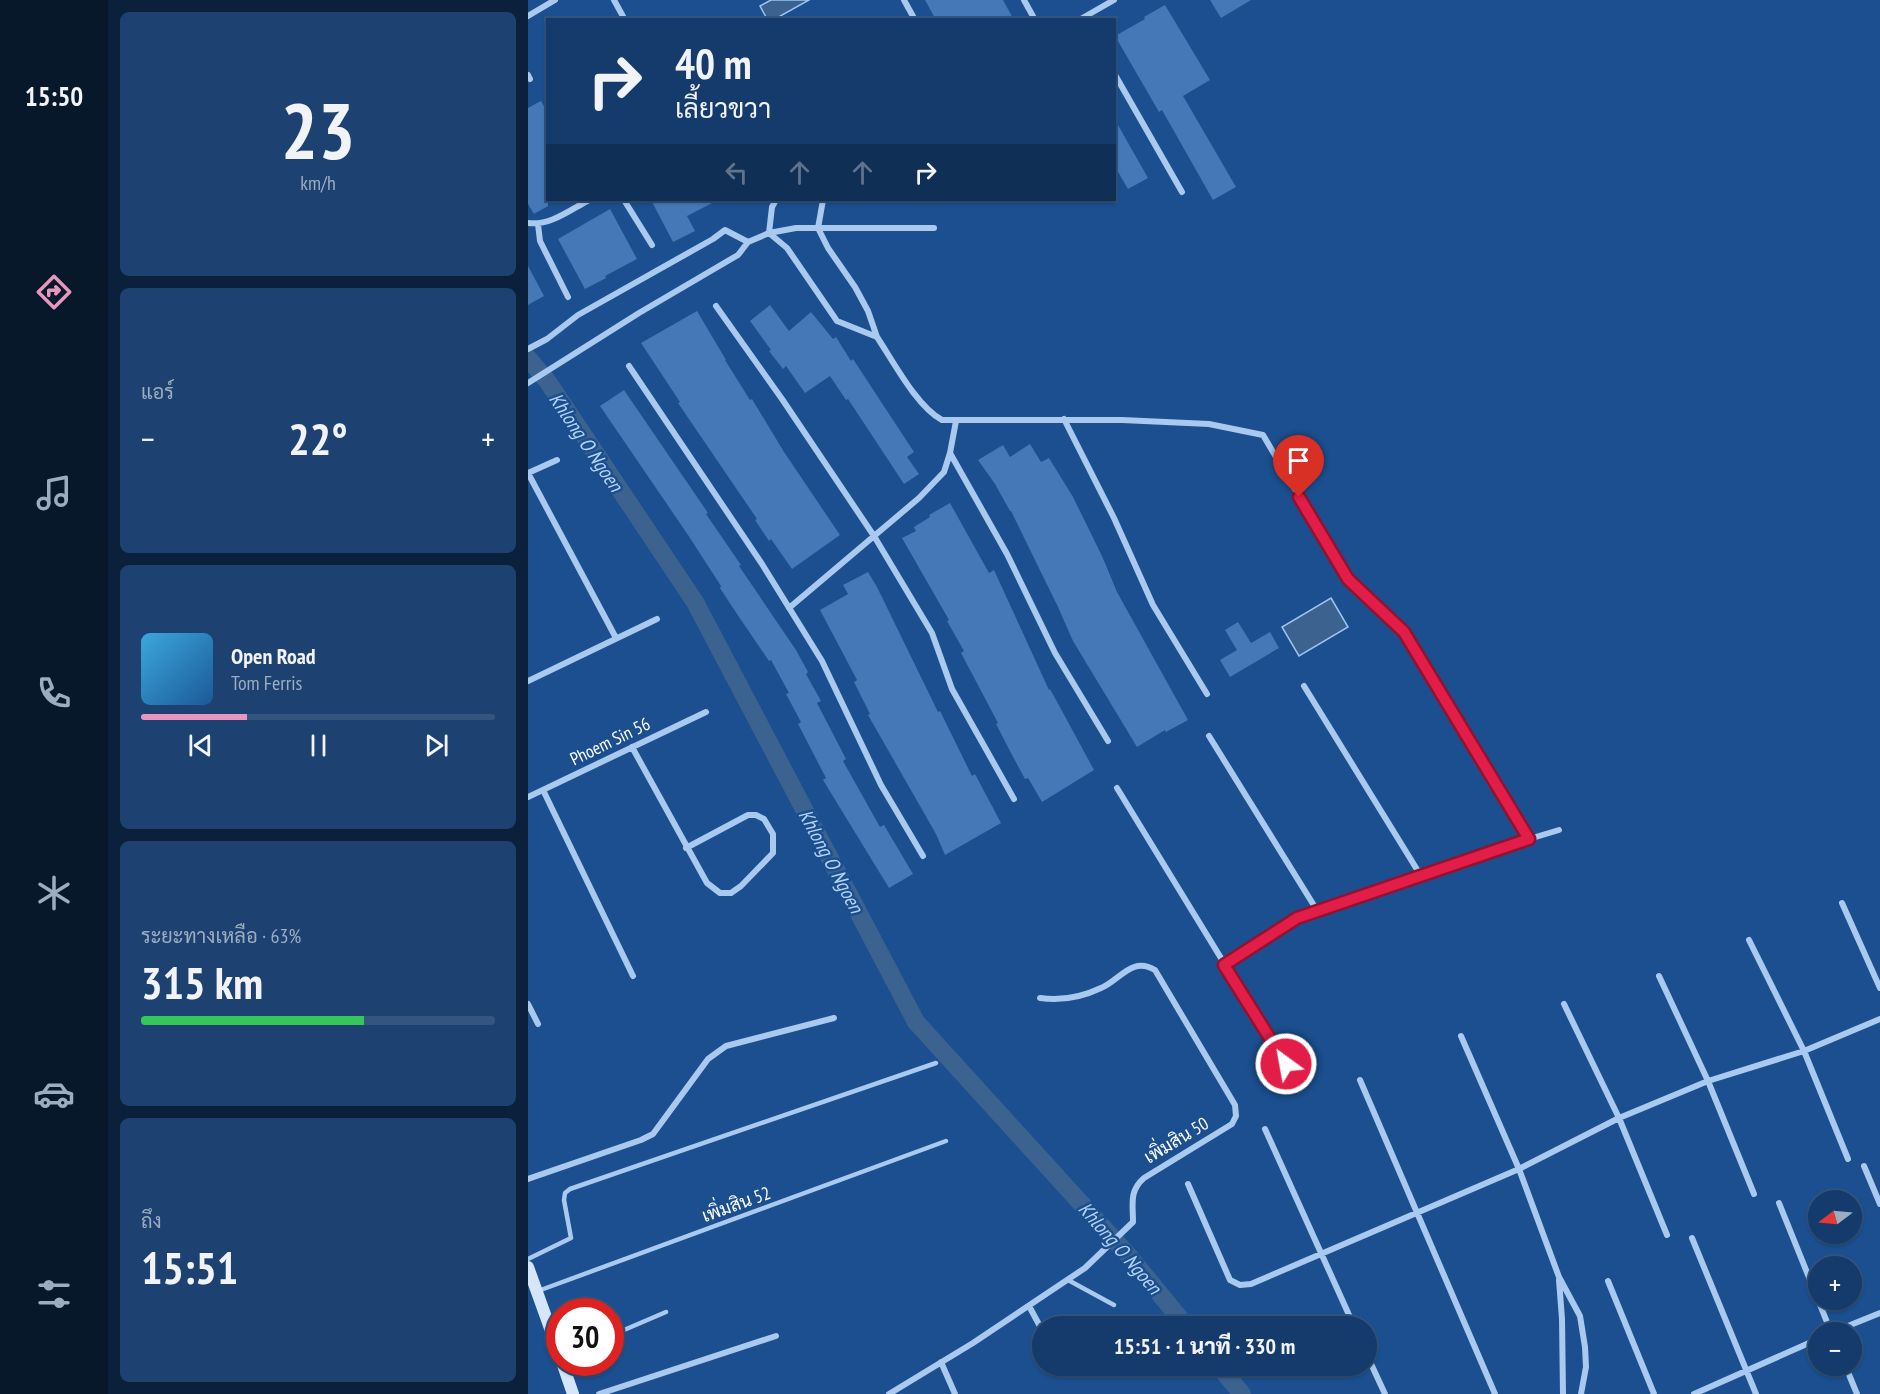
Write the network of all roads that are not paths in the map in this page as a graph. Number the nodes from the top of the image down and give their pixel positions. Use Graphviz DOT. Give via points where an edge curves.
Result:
graph roads {
  1 [pos="555,0"];
  2 [pos="614,0"];
  3 [pos="904,0"];
  4 [pos="1024,0"];
  5 [pos="1114,0"];
  6 [pos="528,16"];
  7 [pos="624,18"];
  8 [pos="914,18"];
  9 [pos="1034,18"];
  10 [pos="1084,18"];
  11 [pos="1116,76"];
  12 [pos="1182,192"];
  13 [pos="587,201"];
  14 [pos="625,201"];
  15 [pos="775,201"];
  16 [pos="823,201"];
  17 [pos="528,223"];
  18 [pos="538,224"];
  19 [pos="818,228"];
  20 [pos="934,228"];
  21 [pos="769,232"];
  22 [pos="748,243"];
  23 [pos="652,245"];
  24 [pos="568,297"];
  25 [pos="716,306"];
  26 [pos="877,337"];
  27 [pos="528,349"];
  28 [pos="629,366"];
  29 [pos="528,383"];
  30 [pos="1064,419"];
  31 [pos="956,421"];
  32 [pos="950,453"];
  33 [pos="557,460"];
  34 [pos="528,473"];
  35 [pos="874,536"];
  36 [pos="789,608"];
  37 [pos="657,619"];
  38 [pos="616,638"];
  39 [pos="529,679"];
  40 [pos="1304,686"];
  41 [pos="1207,694"];
  42 [pos="706,712"];
  43 [pos="1209,736"];
  44 [pos="1108,741"];
  45 [pos="632,747"];
  46 [pos="1117,788"];
  47 [pos="543,790"];
  48 [pos="528,797"];
  49 [pos="1014,799"];
  50 [pos="1559,830"];
  51 [pos="1529,839"];
  52 [pos="686,848"];
  53 [pos="923,856"];
  54 [pos="1420,876"];
  55 [pos="1842,903"];
  56 [pos="1318,912"];
  57 [pos="1749,940"];
  58 [pos="1224,965"];
  59 [pos="1659,975"];
  60 [pos="633,976"];
  61 [pos="1880,988"];
  62 [pos="1040,999"];
  63 [pos="528,1004"];
  64 [pos="1564,1004"];
  65 [pos="834,1018"];
  66 [pos="1880,1020"];
  67 [pos="538,1024"];
  68 [pos="1461,1036"];
  69 [pos="1804,1051"];
  70 [pos="936,1063"];
  71 [pos="1360,1080"];
  72 [pos="1708,1081"];
  73 [pos="1298,1084"];
  74 [pos="1619,1118"];
  75 [pos="1265,1129"];
  76 [pos="946,1141"];
  77 [pos="1848,1159"];
  78 [pos="1864,1166"];
  79 [pos="1519,1169"];
  80 [pos="528,1179"];
  81 [pos="1188,1184"];
  82 [pos="1754,1194"];
  83 [pos="1779,1203"];
  84 [pos="1880,1204"];
  85 [pos="1419,1212"];
  86 [pos="1667,1235"];
  87 [pos="1692,1238"];
  88 [pos="1322,1254"];
  89 [pos="528,1259"];
  90 [pos="528,1267"];
  91 [pos="1559,1277"];
  92 [pos="1068,1280"];
  93 [pos="1608,1281"];
  94 [pos="536,1292"];
  95 [pos="1114,1305"];
  96 [pos="1029,1306"];
  97 [pos="666,1312"];
  98 [pos="1880,1313"];
  99 [pos="1034,1316"];
  100 [pos="1350,1316"];
  101 [pos="546,1319"];
  102 [pos="1828,1322"];
  103 [pos="1857,1322"];
  104 [pos="624,1330"];
  105 [pos="776,1336"];
  106 [pos="1808,1343"];
  107 [pos="941,1362"];
  108 [pos="1746,1370"];
  109 [pos="567,1376"];
  110 [pos="1377,1376"];
  111 [pos="1850,1376"];
  112 [pos="573,1394"];
  113 [pos="599,1394"];
  114 [pos="889,1394"];
  115 [pos="955,1394"];
  116 [pos="1385,1394"];
  117 [pos="1495,1394"];
  118 [pos="1563,1394"];
  119 [pos="1581,1394"];
  120 [pos="1654,1394"];
  121 [pos="1694,1394"];
  122 [pos="1756,1394"];
  123 [pos="1857,1394"];
  1 -- 6 [label="street"];
  2 -- 7 [label="street"];
  3 -- 8 [label="street"];
  4 -- 9 [label="street"];
  5 -- 10 [label="street"];
  11 -- 12 [label="street"];
  13 -- 18 [label="street"];
  14 -- 23 [label="street"];
  15 -- 21 [label="street"];
  16 -- 19 [label="street"];
  17 -- 18 [label="street"];
  18 -- 24 [label="street" via="540,241"];
  19 -- 20 [label="street"];
  19 -- 21 [label="street"];
  19 -- 26 [label="street" via="868,311"];
  21 -- 22 [label="street"];
  21 -- 26 [label="street" via="787,248 837,321"];
  22 -- 27 [label="street" via="725,230"];
  22 -- 29 [label="street" via="738,255"];
  25 -- 35 [label="street"];
  26 -- 31 [label="street" via="931,414"];
  28 -- 36 [label="street"];
  30 -- 31 [label="street"];
  30 -- 41 [label="street" via="1153,604"];
  30 -- 51 [label="street" via="1209,424 1263,435 1348,579 1404,632"];
  31 -- 32 [label="street"];
  32 -- 35 [label="street" via="944,472"];
  32 -- 44 [label="street" via="1007,554 1055,652"];
  33 -- 34 [label="street"];
  34 -- 38 [label="street"];
  35 -- 36 [label="street"];
  35 -- 49 [label="street" via="932,633 952,689"];
  36 -- 53 [label="street" via="822,661 881,785"];
  37 -- 38 [label="street"];
  38 -- 39 [label="street"];
  40 -- 54 [label="street"];
  42 -- 45 [label="street, Phoem Sin 56"];
  43 -- 56 [label="street"];
  45 -- 47 [label="street, Phoem Sin 56"];
  45 -- 52 [label="street"];
  46 -- 58 [label="street"];
  47 -- 48 [label="street, Phoem Sin 56"];
  47 -- 60 [label="street"];
  50 -- 51 [label="street"];
  51 -- 54 [label="street"];
  52 -- 52 [label="street" via="748,815 764,819 773,834 773,853 731,892 720,893 707,883"];
  54 -- 56 [label="street"];
  55 -- 61 [label="street"];
  56 -- 58 [label="street" via="1297,918"];
  57 -- 69 [label="street"];
  58 -- 73 [label="street"];
  59 -- 72 [label="street"];
  62 -- 92 [label="street, เพิ่มสิน 50" via="1061,1001 1102,988 1124,972 1147,965 1155,970 1235,1105 1232,1124 1135,1185 1133,1222 1085,1269"];
  63 -- 67 [label="street"];
  64 -- 74 [label="street"];
  65 -- 80 [label="street" via="726,1047 708,1059 653,1134"];
  66 -- 69 [label="street"];
  68 -- 79 [label="street"];
  69 -- 72 [label="street"];
  69 -- 77 [label="street"];
  70 -- 89 [label="lane" via="570,1189 564,1200 572,1238"];
  71 -- 85 [label="street"];
  72 -- 74 [label="street"];
  72 -- 82 [label="street"];
  74 -- 79 [label="street"];
  74 -- 86 [label="street"];
  75 -- 88 [label="street"];
  76 -- 94 [label="lane, เพิ่มสิน 52"];
  78 -- 84 [label="street"];
  79 -- 85 [label="street"];
  79 -- 91 [label="street"];
  81 -- 88 [label="street" via="1230,1280 1240,1285 1251,1284"];
  83 -- 102 [label="street"];
  85 -- 88 [label="street"];
  85 -- 117 [label="street"];
  87 -- 108 [label="street"];
  88 -- 100 [label="street"];
  90 -- 94 [label="street"];
  91 -- 118 [label="street"];
  91 -- 119 [label="street" via="1580,1316 1586,1367"];
  92 -- 95 [label="lane"];
  92 -- 96 [label="street, เพิ่มสิน 50"];
  93 -- 120 [label="street"];
  94 -- 101 [label="street"];
  96 -- 99 [label="street"];
  96 -- 107 [label="street, เพิ่มสิน 50"];
  97 -- 104 [label="lane"];
  98 -- 103 [label="street"];
  105 -- 113 [label="street"];
  106 -- 108 [label="street"];
  107 -- 114 [label="street, เพิ่มสิน 50"];
  107 -- 115 [label="street"];
  108 -- 121 [label="street"];
  108 -- 122 [label="street"];
  109 -- 112 [label="street"];
  110 -- 116 [label="street"];
  111 -- 123 [label="street"];
}
